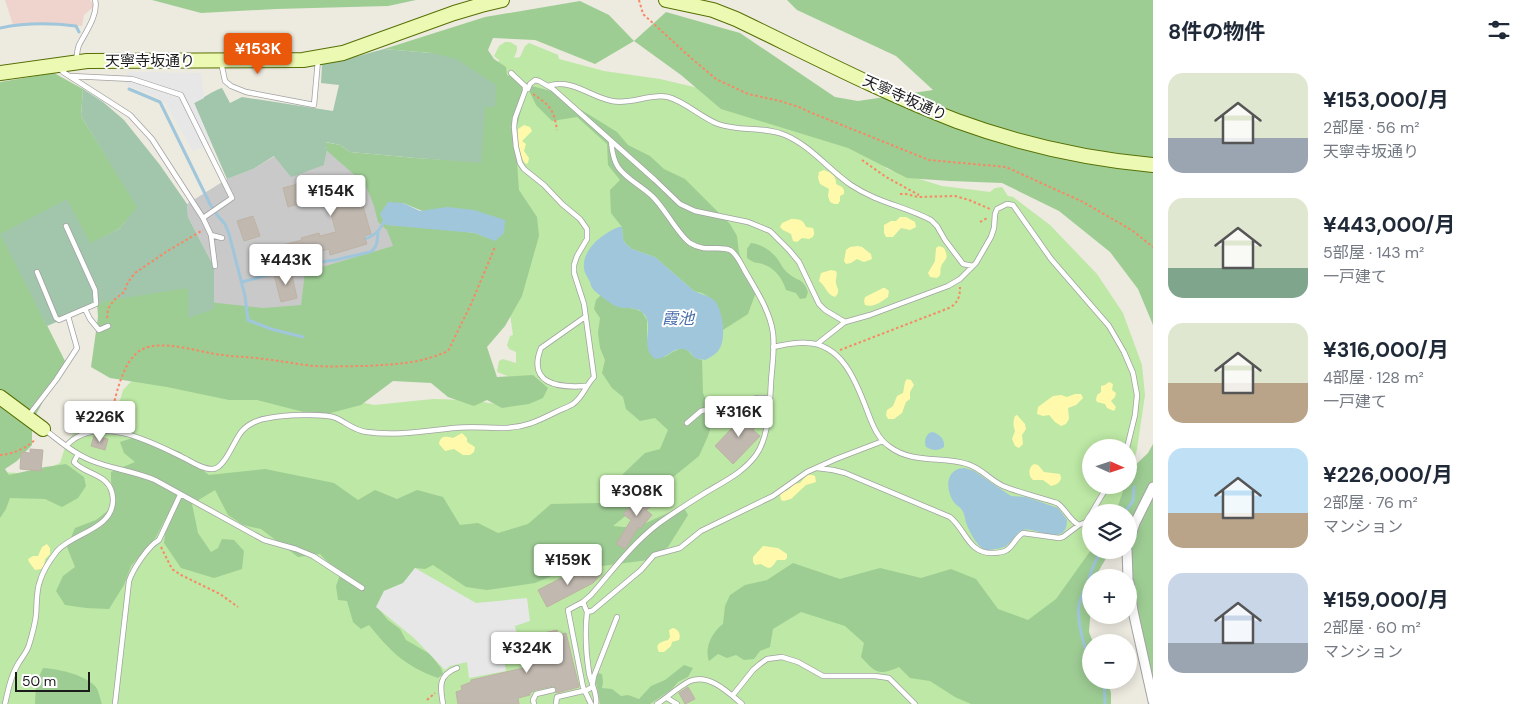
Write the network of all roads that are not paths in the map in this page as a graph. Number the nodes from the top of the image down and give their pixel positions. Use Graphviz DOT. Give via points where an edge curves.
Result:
graph roads {
  1 [pos="95,0"];
  2 [pos="502,0"];
  3 [pos="666,0"];
  4 [pos="318,58"];
  5 [pos="221,61"];
  6 [pos="75,62"];
  7 [pos="56,65"];
  8 [pos="0,73"];
  9 [pos="510,73"];
  10 [pos="70,76"];
  11 [pos="548,86"];
  12 [pos="526,87"];
  13 [pos="611,142"];
  14 [pos="1153,165"];
  15 [pos="203,218"];
  16 [pos="66,226"];
  17 [pos="211,235"];
  18 [pos="222,238"];
  19 [pos="215,266"];
  20 [pos="974,266"];
  21 [pos="37,272"];
  22 [pos="86,309"];
  23 [pos="68,316"];
  24 [pos="585,317"];
  25 [pos="845,322"];
  26 [pos="108,326"];
  27 [pos="816,344"];
  28 [pos="773,347"];
  29 [pos="586,386"];
  30 [pos="0,398"];
  31 [pos="770,398"];
  32 [pos="27,418"];
  33 [pos="687,423"];
  34 [pos="42,429"];
  35 [pos="1129,439"];
  36 [pos="883,441"];
  37 [pos="66,446"];
  38 [pos="78,454"];
  39 [pos="816,468"];
  40 [pos="1153,487"];
  41 [pos="180,495"];
  42 [pos="1137,519"];
  43 [pos="1082,523"];
  44 [pos="1079,524"];
  45 [pos="362,588"];
  46 [pos="583,602"];
  47 [pos="587,612"];
  48 [pos="617,617"];
  49 [pos="1136,624"];
  50 [pos="458,668"];
  51 [pos="592,687"];
  52 [pos="553,690"];
  53 [pos="584,690"];
  54 [pos="733,695"];
  55 [pos="667,698"];
  56 [pos="1153,701"];
  57 [pos="5,704"];
  58 [pos="115,704"];
  59 [pos="443,704"];
  60 [pos="534,704"];
  61 [pos="556,704"];
  62 [pos="591,704"];
  63 [pos="596,704"];
  64 [pos="657,704"];
  65 [pos="677,704"];
  66 [pos="742,704"];
  67 [pos="915,704"];
  1 -- 6 [label="lane" via="93,16"];
  2 -- 4 [label="street, 天寧寺坂通り" via="454,13 343,53"];
  3 -- 14 [label="street, 天寧寺坂通り" via="713,10 736,19 958,121 1039,146"];
  4 -- 5 [label="street, 天寧寺坂通り"];
  4 -- 5 [label="lane" via="314,105 239,90 225,81"];
  5 -- 6 [label="street, 天寧寺坂通り"];
  6 -- 7 [label="street, 天寧寺坂通り"];
  7 -- 8 [label="street, 天寧寺坂通り"];
  7 -- 10 [label="lane"];
  9 -- 12 [label="lane"];
  10 -- 15 [label="lane" via="130,115 152,139"];
  10 -- 15 [label="lane" via="132,79 181,95 232,198"];
  11 -- 12 [label="lane" via="535,80"];
  11 -- 13 [label="lane"];
  11 -- 20 [label="lane" via="570,85 615,102 666,97 719,124 783,134 869,195 931,220 963,264"];
  12 -- 24 [label="lane" via="515,118 518,156 524,168 587,229 587,239 574,265"];
  13 -- 25 [label="lane" via="680,204 770,231 804,268 819,304"];
  13 -- 28 [label="lane" via="617,167 652,196 687,241 699,247 728,249 735,254 765,309 773,333"];
  15 -- 17 [label="lane"];
  16 -- 22 [label="lane" via="95,290 96,304"];
  17 -- 18 [label="lane"];
  17 -- 19 [label="lane"];
  20 -- 25 [label="lane" via="960,280 948,286"];
  20 -- 35 [label="lane" via="991,237 996,212 1001,206 1013,205 1050,260 1118,340 1133,372 1137,395"];
  21 -- 23 [label="lane" via="56,318"];
  22 -- 23 [label="lane"];
  22 -- 26 [label="lane" via="99,330"];
  23 -- 32 [label="lane" via="77,344 76,351"];
  24 -- 29 [label="lane" via="594,377"];
  24 -- 29 [label="lane" via="541,348 538,372 541,378 558,384"];
  25 -- 27 [label="lane"];
  27 -- 28 [label="lane" via="800,342"];
  27 -- 36 [label="lane" via="833,352 847,368"];
  28 -- 31 [label="lane"];
  29 -- 37 [label="lane" via="574,403 538,422 514,427 398,434 365,432 331,416 267,418 242,431 224,461 215,469 201,466 152,442 108,430 79,436"];
  30 -- 32 [label="street"];
  31 -- 33 [label="lane" via="701,411"];
  31 -- 46 [label="lane" via="763,442 747,465 656,525"];
  32 -- 34 [label="street"];
  34 -- 37 [label="lane"];
  36 -- 39 [label="lane"];
  36 -- 44 [label="lane" via="904,455 976,466 1004,486 1057,503"];
  37 -- 38 [label="lane"];
  38 -- 41 [label="lane" via="144,476"];
  38 -- 57 [label="lane" via="74,462 78,467 94,473 108,484 113,498 112,507 94,528 64,544 43,574 29,646 11,680"];
  39 -- 44 [label="lane" via="845,473 950,516 982,553 998,554 1011,547 1023,533 1063,537"];
  39 -- 47 [label="lane" via="773,496 701,531 680,548 654,555 641,570"];
  40 -- 42 [label="street"];
  41 -- 45 [label="lane" via="264,540 312,556"];
  41 -- 58 [label="lane" via="160,540 154,543 129,581"];
  43 -- 44 [label="lane"];
  46 -- 47 [label="lane"];
  46 -- 53 [label="lane" via="568,610"];
  47 -- 51 [label="lane"];
  48 -- 51 [label="lane"];
  49 -- 56 [label="street"];
  50 -- 59 [label="lane" via="451,670 443,679 440,687"];
  51 -- 53 [label="lane"];
  51 -- 63 [label="lane"];
  52 -- 60 [label="lane" via="536,694"];
  53 -- 61 [label="lane" via="567,692 557,697"];
  53 -- 62 [label="lane"];
  54 -- 55 [label="lane" via="711,681 696,679"];
  54 -- 66 [label="lane"];
  54 -- 67 [label="lane" via="760,664 767,659 782,657 823,676 889,678"];
  55 -- 64 [label="lane"];
  55 -- 65 [label="lane"];
}
